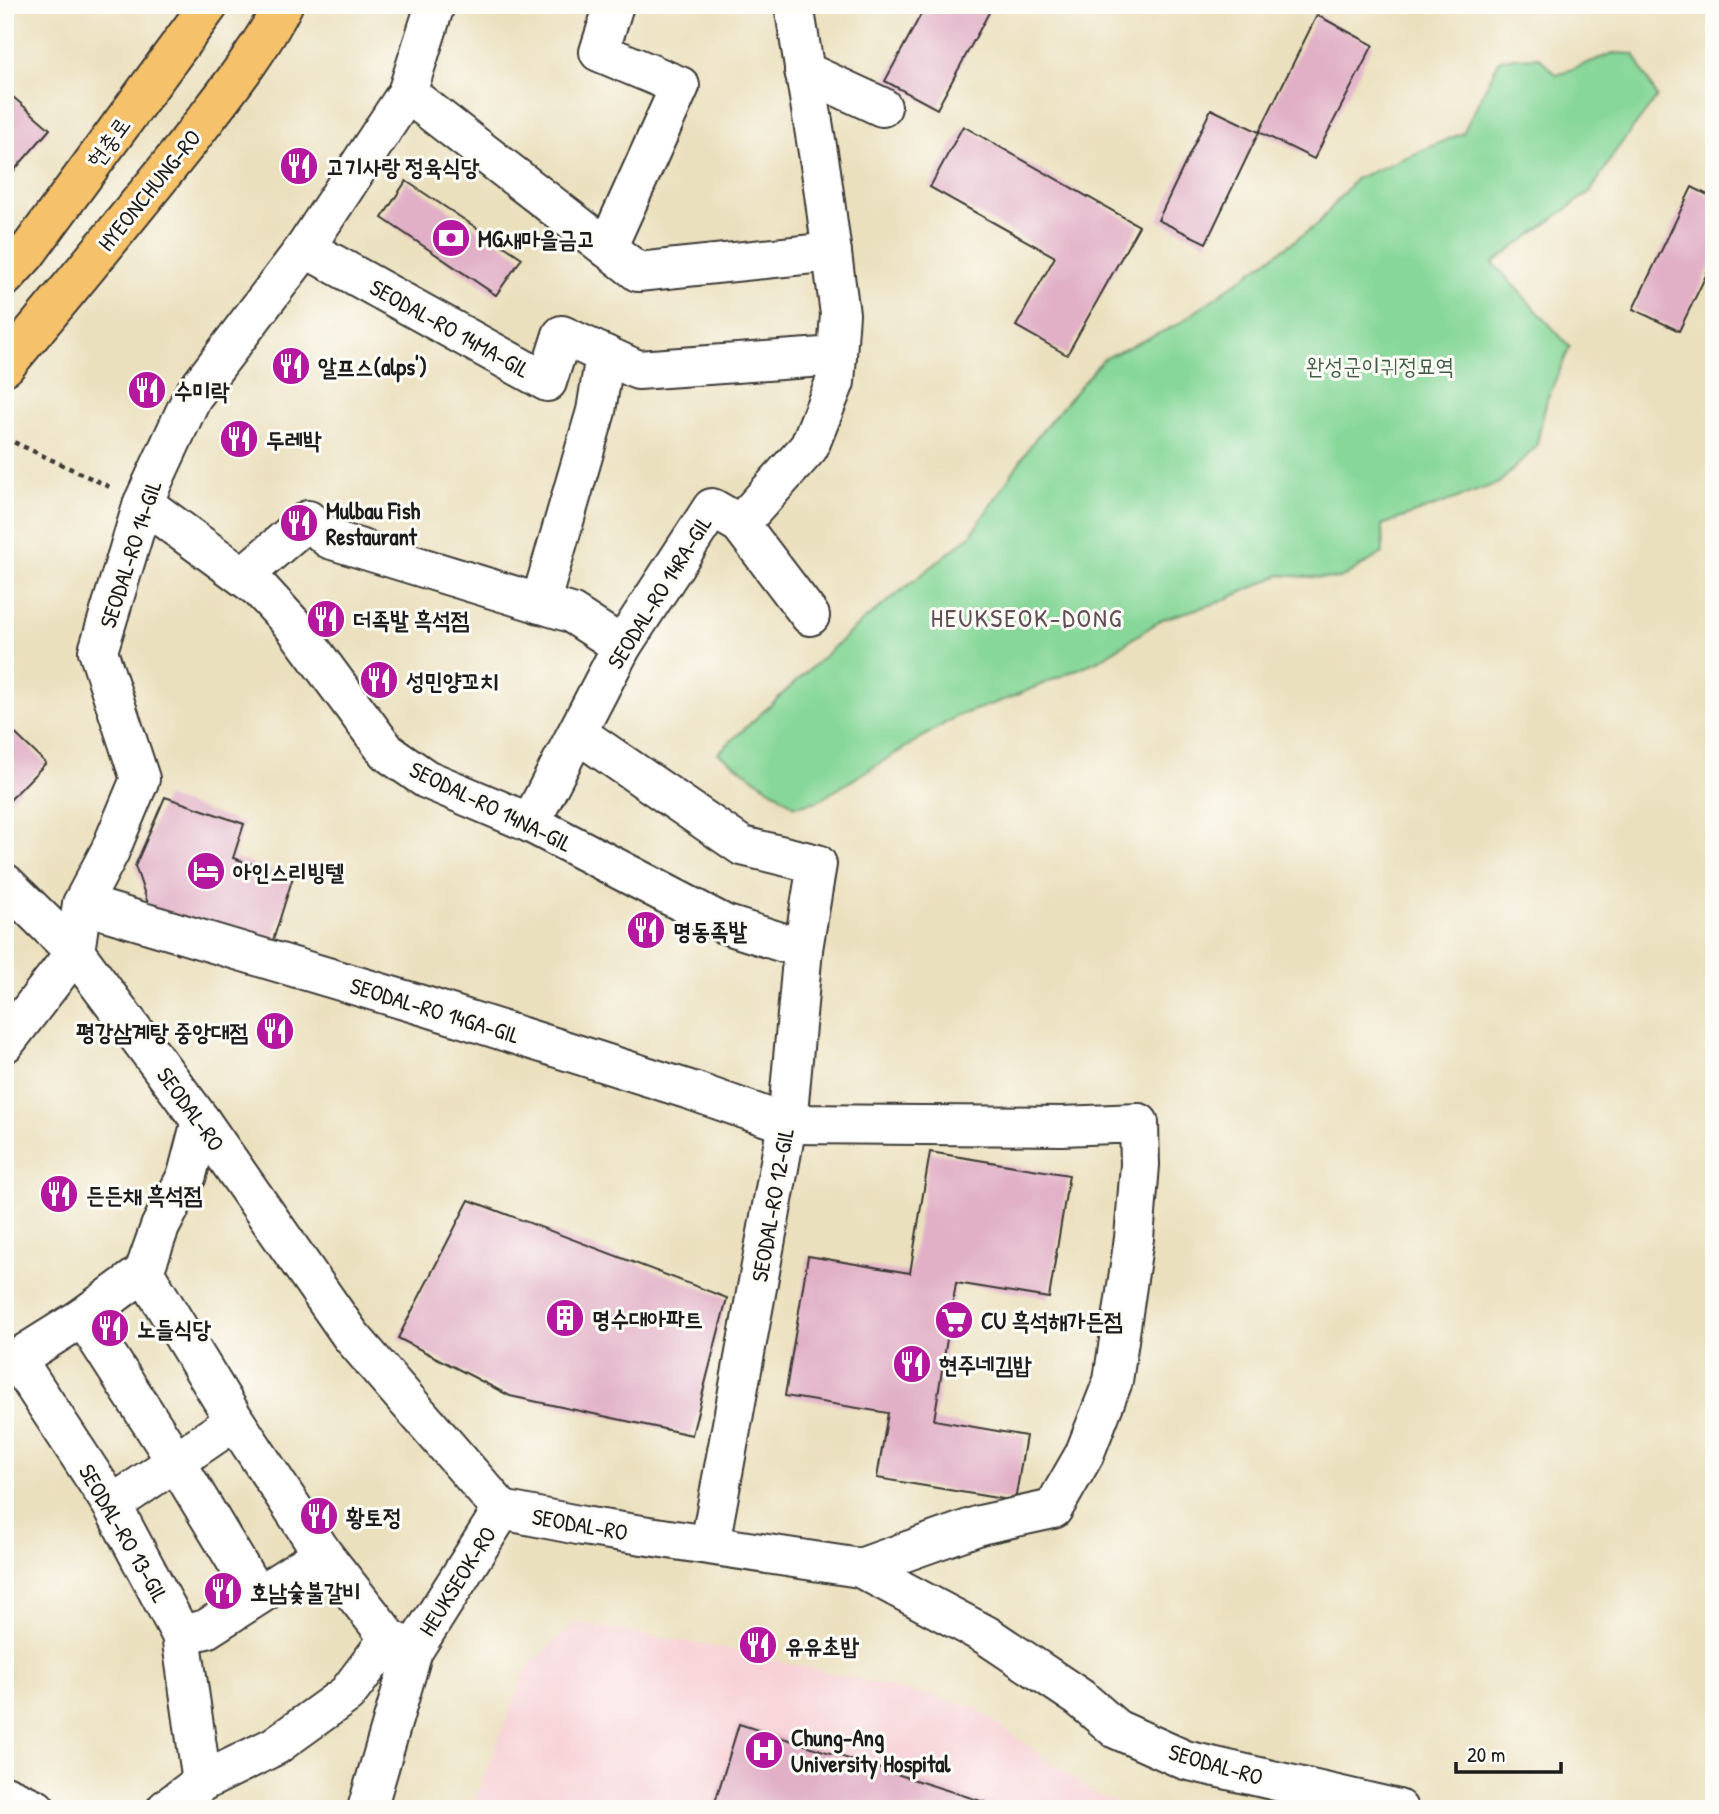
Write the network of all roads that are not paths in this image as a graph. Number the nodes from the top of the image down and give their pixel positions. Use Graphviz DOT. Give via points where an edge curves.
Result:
graph roads {
  1 [pos="209,5"];
  2 [pos="283,5"];
  3 [pos="435,5"];
  4 [pos="614,5"];
  5 [pos="794,5"];
  6 [pos="804,71"];
  7 [pos="407,93"];
  8 [pos="882,107"];
  9 [pos="305,248"];
  10 [pos="607,248"];
  11 [pos="832,252"];
  12 [pos="5,277"];
  13 [pos="605,355"];
  14 [pos="837,356"];
  15 [pos="5,366"];
  16 [pos="143,503"];
  17 [pos="740,524"];
  18 [pos="243,576"];
  19 [pos="540,604"];
  20 [pos="810,616"];
  21 [pos="622,646"];
  22 [pos="577,733"];
  23 [pos="530,823"];
  24 [pos="5,883"];
  25 [pos="82,904"];
  26 [pos="803,949"];
  27 [pos="75,952"];
  28 [pos="5,1043"];
  29 [pos="201,1121"];
  30 [pos="787,1124"];
  31 [pos="144,1272"];
  32 [pos="83,1317"];
  33 [pos="11,1363"];
  34 [pos="235,1421"];
  35 [pos="176,1460"];
  36 [pos="112,1505"];
  37 [pos="502,1510"];
  38 [pos="710,1544"];
  39 [pos="323,1554"];
  40 [pos="860,1568"];
  41 [pos="257,1596"];
  42 [pos="181,1635"];
  43 [pos="401,1645"];
  44 [pos="202,1782"];
  45 [pos="5,1795"];
  46 [pos="36,1809"];
  47 [pos="166,1809"];
  48 [pos="367,1809"];
  49 [pos="1398,1809"];
  1 -- 12 [label="main road, 현충로"];
  2 -- 15 [label="main road, HYEONCHUNG-RO" via="212,110"];
  3 -- 7 [label="street, SEODAL-RO 14-GIL"];
  4 -- 10 [label="street" via="599,52 680,86"];
  5 -- 6 [label="street, SEODAL-RO 14RA-GIL"];
  6 -- 8 [label="street"];
  6 -- 11 [label="street, SEODAL-RO 14RA-GIL"];
  7 -- 9 [label="street, SEODAL-RO 14-GIL"];
  7 -- 10 [label="street"];
  9 -- 13 [label="street, SEODAL-RO 14MA-GIL" via="547,382 562,335"];
  9 -- 16 [label="street, SEODAL-RO 14-GIL" via="192,397"];
  10 -- 11 [label="street" via="638,272"];
  11 -- 14 [label="street, SEODAL-RO 14RA-GIL" via="840,314"];
  13 -- 14 [label="street, SEODAL-RO 14MA-GIL" via="638,370"];
  13 -- 19 [label="street" via="596,411"];
  14 -- 17 [label="street, SEODAL-RO 14RA-GIL" via="835,382 809,447"];
  16 -- 18 [label="street, SEODAL-RO 14NA-GIL"];
  16 -- 25 [label="street, SEODAL-RO 14-GIL" via="98,651 140,779"];
  17 -- 20 [label="street"];
  17 -- 21 [label="street, SEODAL-RO 14RA-GIL" via="712,508"];
  18 -- 19 [label="street" via="308,520 329,539"];
  18 -- 23 [label="street, SEODAL-RO 14NA-GIL" via="293,625 387,752 426,779"];
  19 -- 21 [label="street" via="570,613"];
  21 -- 22 [label="street, SEODAL-RO 14RA-GIL"];
  22 -- 23 [label="street, SEODAL-RO 14RA-GIL"];
  22 -- 26 [label="street, SEODAL-RO 12-GIL" via="742,846 817,864"];
  23 -- 26 [label="street, SEODAL-RO 14NA-GIL" via="724,924"];
  24 -- 27 [label="street, SEODAL-RO"];
  25 -- 27 [label="street, SEODAL-RO 14-GIL"];
  25 -- 30 [label="street, SEODAL-RO 14GA-GIL" via="428,1007"];
  26 -- 30 [label="street, SEODAL-RO 12-GIL"];
  27 -- 28 [label="street"];
  27 -- 29 [label="street, SEODAL-RO"];
  29 -- 31 [label="street" via="187,1175 160,1227"];
  29 -- 37 [label="street, SEODAL-RO" via="351,1336"];
  30 -- 38 [label="street, SEODAL-RO 12-GIL"];
  30 -- 40 [label="street, SEODAL-RO 14GA-GIL" via="1139,1123 1134,1238 1113,1381 1084,1455 1053,1509 956,1532"];
  31 -- 32 [label="street, SEODAL-RO 13-GIL"];
  31 -- 34 [label="street"];
  32 -- 33 [label="street, SEODAL-RO 13-GIL"];
  32 -- 35 [label="street"];
  33 -- 36 [label="street, SEODAL-RO 13-GIL"];
  34 -- 35 [label="street"];
  34 -- 39 [label="street"];
  35 -- 36 [label="street"];
  35 -- 41 [label="street"];
  36 -- 42 [label="street, SEODAL-RO 13-GIL"];
  37 -- 38 [label="street, SEODAL-RO"];
  37 -- 43 [label="street, HEUKSEOK-RO"];
  38 -- 40 [label="street, SEODAL-RO"];
  39 -- 41 [label="street"];
  39 -- 43 [label="street"];
  40 -- 49 [label="street, SEODAL-RO" via="986,1635 1080,1698 1116,1729 1185,1760"];
  41 -- 42 [label="street" via="206,1629"];
  42 -- 44 [label="street, SEODAL-RO 13-GIL"];
  43 -- 44 [label="street, HEUKSEOK-RO" via="347,1694 275,1746"];
  43 -- 48 [label="street, HEUKSEOK-RO"];
  44 -- 47 [label="street, HEUKSEOK-RO"];
  45 -- 46 [label="street"];
}
